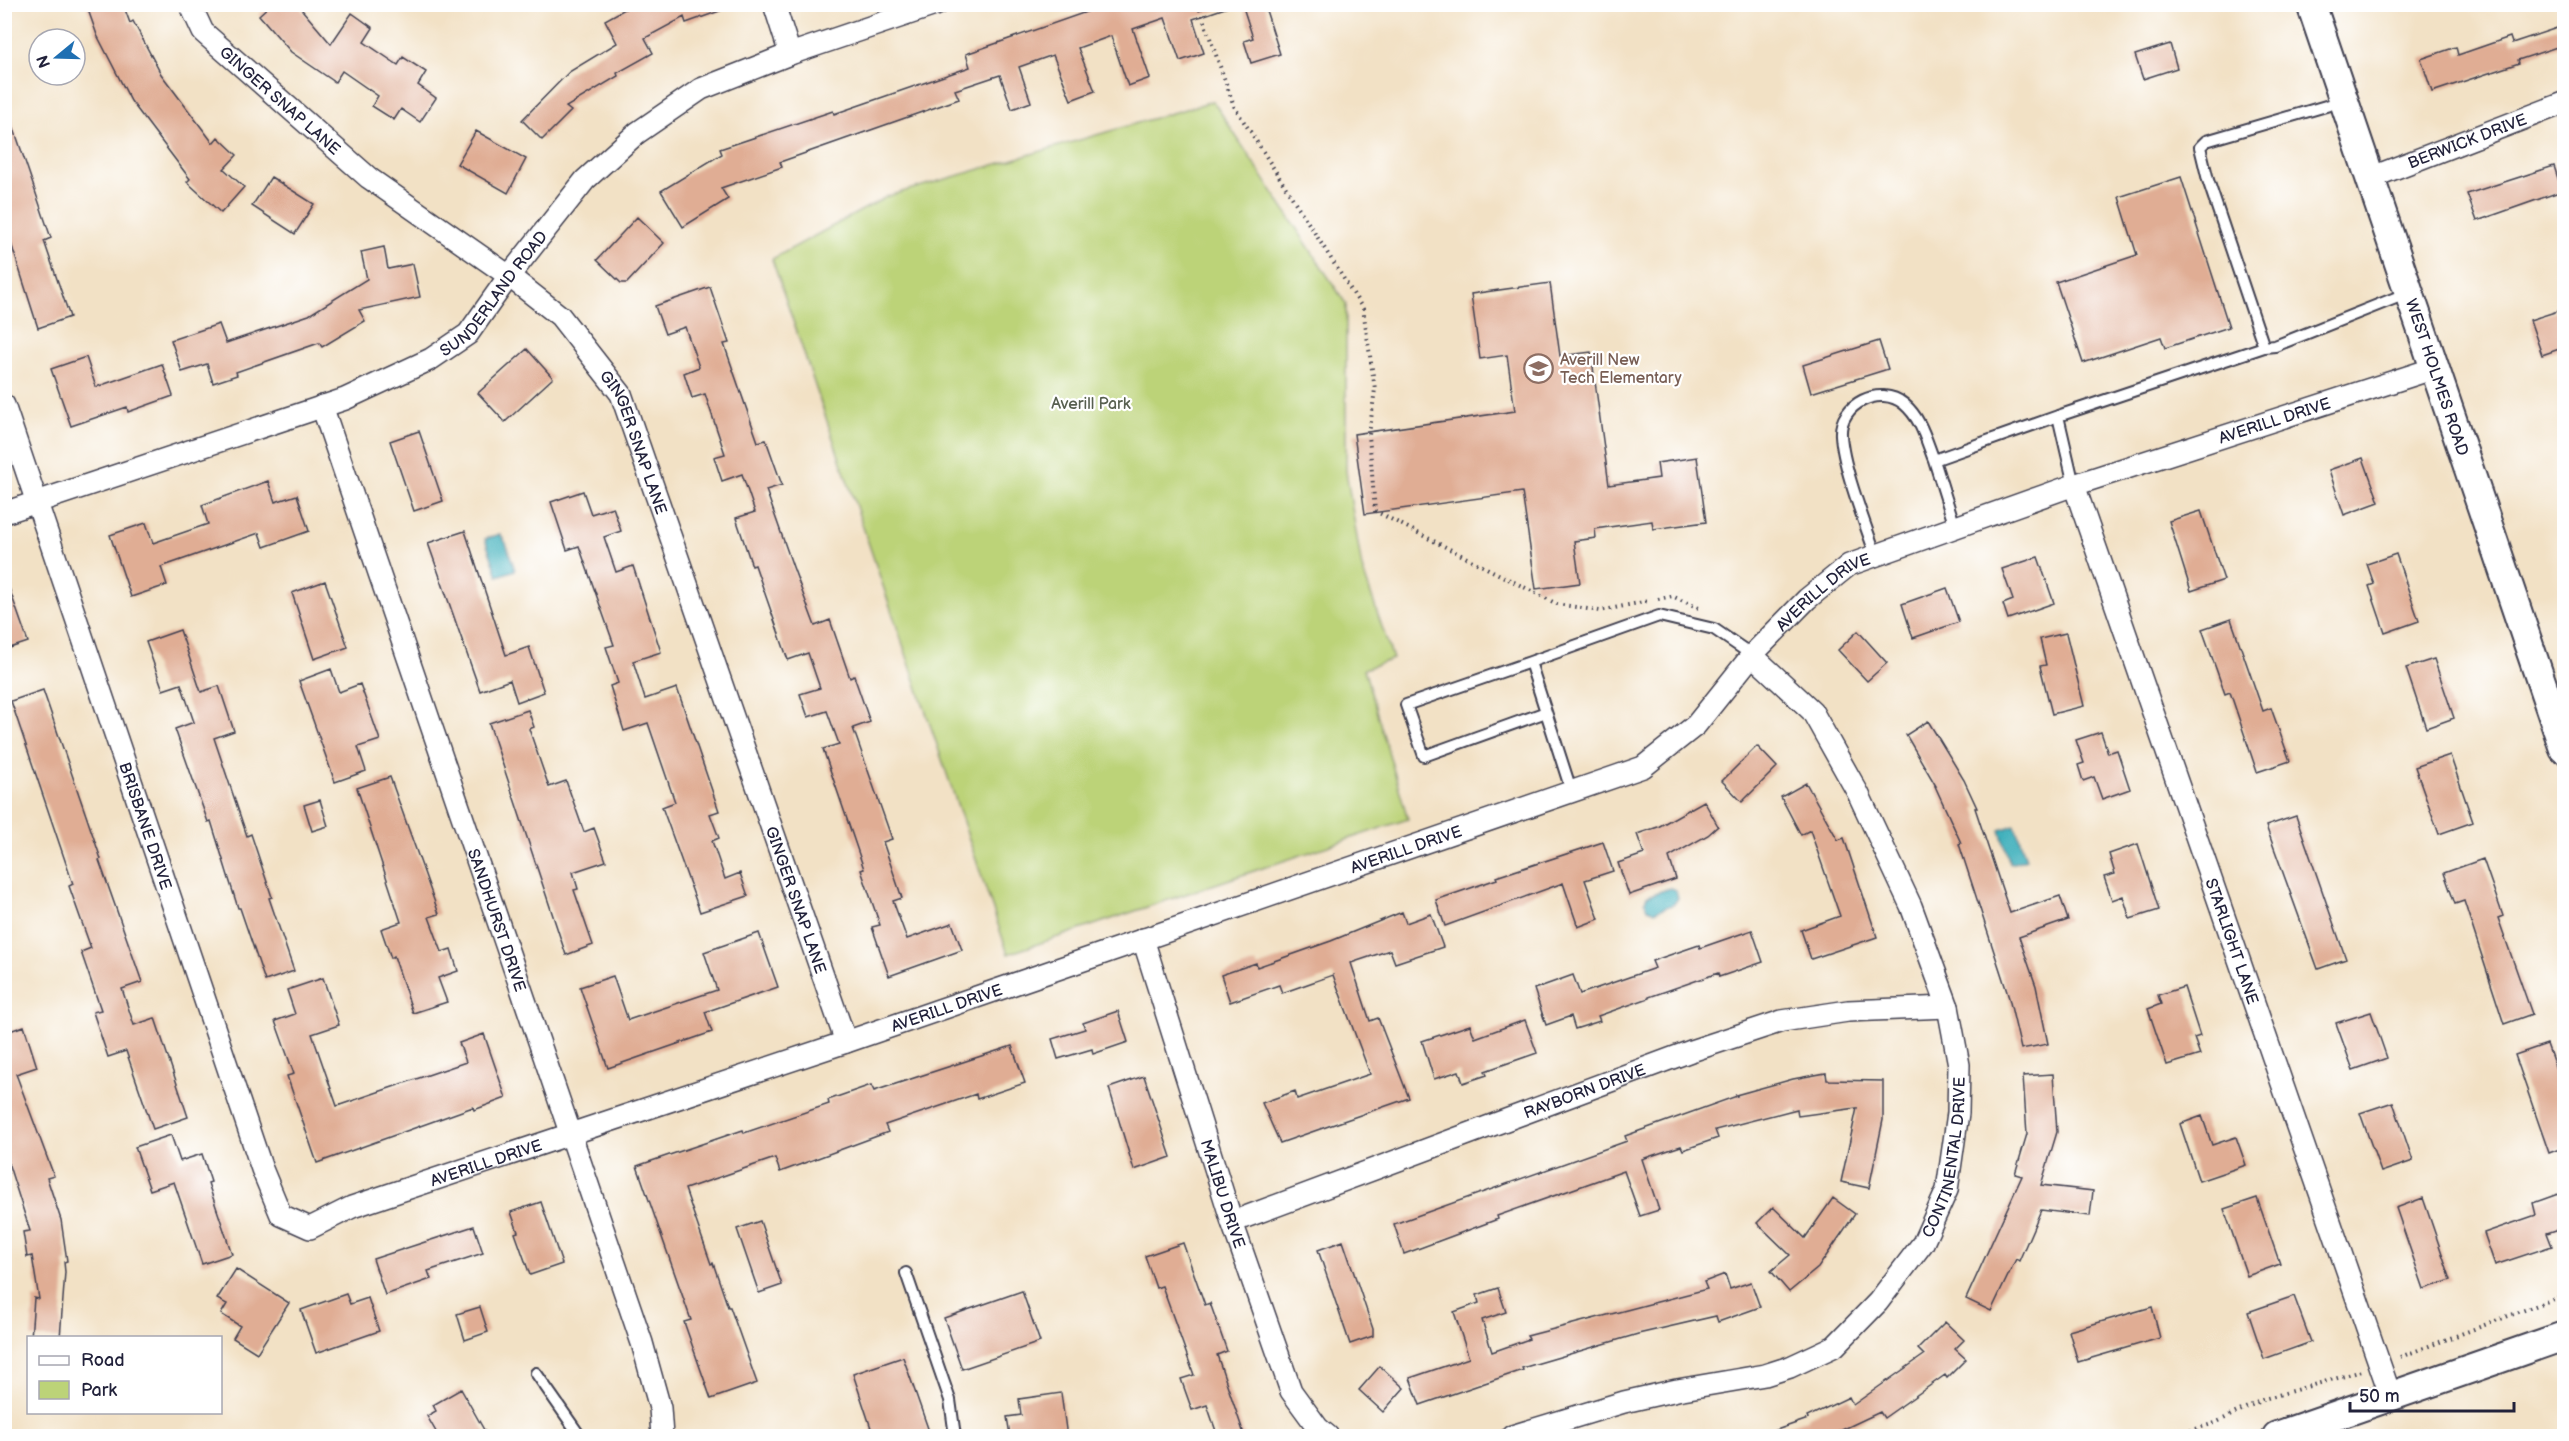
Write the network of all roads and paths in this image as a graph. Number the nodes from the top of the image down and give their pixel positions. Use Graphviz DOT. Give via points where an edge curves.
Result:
graph roads {
  1 [pos="190,4"];
  2 [pos="774,4"];
  3 [pos="938,4"];
  4 [pos="1198,4"];
  5 [pos="2311,4"];
  6 [pos="790,54"];
  7 [pos="2344,101"];
  8 [pos="2565,103"];
  9 [pos="2370,178"];
  10 [pos="509,276"];
  11 [pos="2409,292"];
  12 [pos="2264,347"];
  13 [pos="2434,368"];
  14 [pos="4,405"];
  15 [pos="322,406"];
  16 [pos="2058,416"];
  17 [pos="1934,460"];
  18 [pos="2074,485"];
  19 [pos="38,502"];
  20 [pos="4,513"];
  21 [pos="1955,527"];
  22 [pos="1876,556"];
  23 [pos="1704,610"];
  24 [pos="1752,655"];
  25 [pos="1530,662"];
  26 [pos="1546,712"];
  27 [pos="2565,749"];
  28 [pos="1572,793"];
  29 [pos="1143,939"];
  30 [pos="1948,1006"];
  31 [pos="846,1042"];
  32 [pos="570,1133"];
  33 [pos="1232,1222"];
  34 [pos="310,1228"];
  35 [pos="906,1274"];
  36 [pos="2565,1336"];
  37 [pos="536,1373"];
  38 [pos="2391,1397"];
  39 [pos="580,1437"];
  40 [pos="662,1437"];
  41 [pos="955,1437"];
  42 [pos="1328,1437"];
  43 [pos="1512,1437"];
  44 [pos="2277,1437"];
  1 -- 10 [label="street, GINGER SNAP LANE" via="203,32 369,178"];
  2 -- 6 [label="street"];
  3 -- 6 [label="street, SUNDERLAND ROAD"];
  4 -- 23 [label="path" via="1234,106 1363,309 1375,389 1369,435 1375,511 1557,604 1600,611 1672,596"];
  5 -- 7 [label="street, WEST HOLMES ROAD"];
  6 -- 10 [label="street, SUNDERLAND ROAD" via="701,89 637,133 585,180"];
  7 -- 9 [label="street, WEST HOLMES ROAD"];
  7 -- 12 [label="lane" via="2206,141 2200,147"];
  8 -- 9 [label="street, BERWICK DRIVE"];
  9 -- 11 [label="street, WEST HOLMES ROAD"];
  10 -- 15 [label="street, SUNDERLAND ROAD" via="468,334 431,358"];
  10 -- 31 [label="street, GINGER SNAP LANE" via="560,316 621,394"];
  11 -- 12 [label="lane"];
  11 -- 13 [label="street, WEST HOLMES ROAD"];
  12 -- 16 [label="lane"];
  13 -- 18 [label="street, AVERILL DRIVE"];
  13 -- 27 [label="street, WEST HOLMES ROAD"];
  14 -- 19 [label="street, BRISBANE DRIVE"];
  15 -- 19 [label="street, SUNDERLAND ROAD"];
  15 -- 32 [label="street, SANDHURST DRIVE"];
  16 -- 17 [label="lane"];
  16 -- 18 [label="lane"];
  17 -- 21 [label="lane"];
  17 -- 22 [label="lane" via="1918,419 1890,396 1862,401 1843,418 1841,435 1848,468"];
  18 -- 21 [label="street, AVERILL DRIVE"];
  18 -- 38 [label="street, STARLIGHT LANE"];
  19 -- 20 [label="street, SUNDERLAND ROAD"];
  19 -- 34 [label="street, BRISBANE DRIVE" via="262,1169 281,1215"];
  21 -- 22 [label="street, AVERILL DRIVE"];
  22 -- 24 [label="street, AVERILL DRIVE" via="1849,565 1807,599"];
  24 -- 25 [label="lane" via="1714,629 1659,616"];
  24 -- 28 [label="street, AVERILL DRIVE" via="1696,725 1643,767"];
  24 -- 30 [label="street, CONTINENTAL DRIVE" via="1812,711 1858,794 1911,906"];
  25 -- 26 [label="lane"];
  25 -- 26 [label="lane" via="1406,705 1424,756"];
  26 -- 28 [label="lane"];
  28 -- 29 [label="street, AVERILL DRIVE"];
  29 -- 31 [label="street, AVERILL DRIVE"];
  29 -- 33 [label="street, MALIBU DRIVE"];
  30 -- 33 [label="street, RAYBORN DRIVE" via="1848,1011 1782,1021 1691,1051"];
  30 -- 43 [label="street, CONTINENTAL DRIVE" via="1959,1074 1958,1113 1947,1190 1923,1243 1878,1302 1834,1346 1765,1375 1624,1402"];
  31 -- 32 [label="street, AVERILL DRIVE"];
  32 -- 34 [label="street, AVERILL DRIVE" via="352,1207"];
  32 -- 40 [label="street, SANDHURST DRIVE" via="650,1371 660,1408"];
  33 -- 42 [label="street, MALIBU DRIVE" via="1291,1391"];
  35 -- 41 [label="lane" via="950,1401"];
  36 -- 38 [label="street"];
  37 -- 39 [label="lane"];
  38 -- 44 [label="street"];
}
